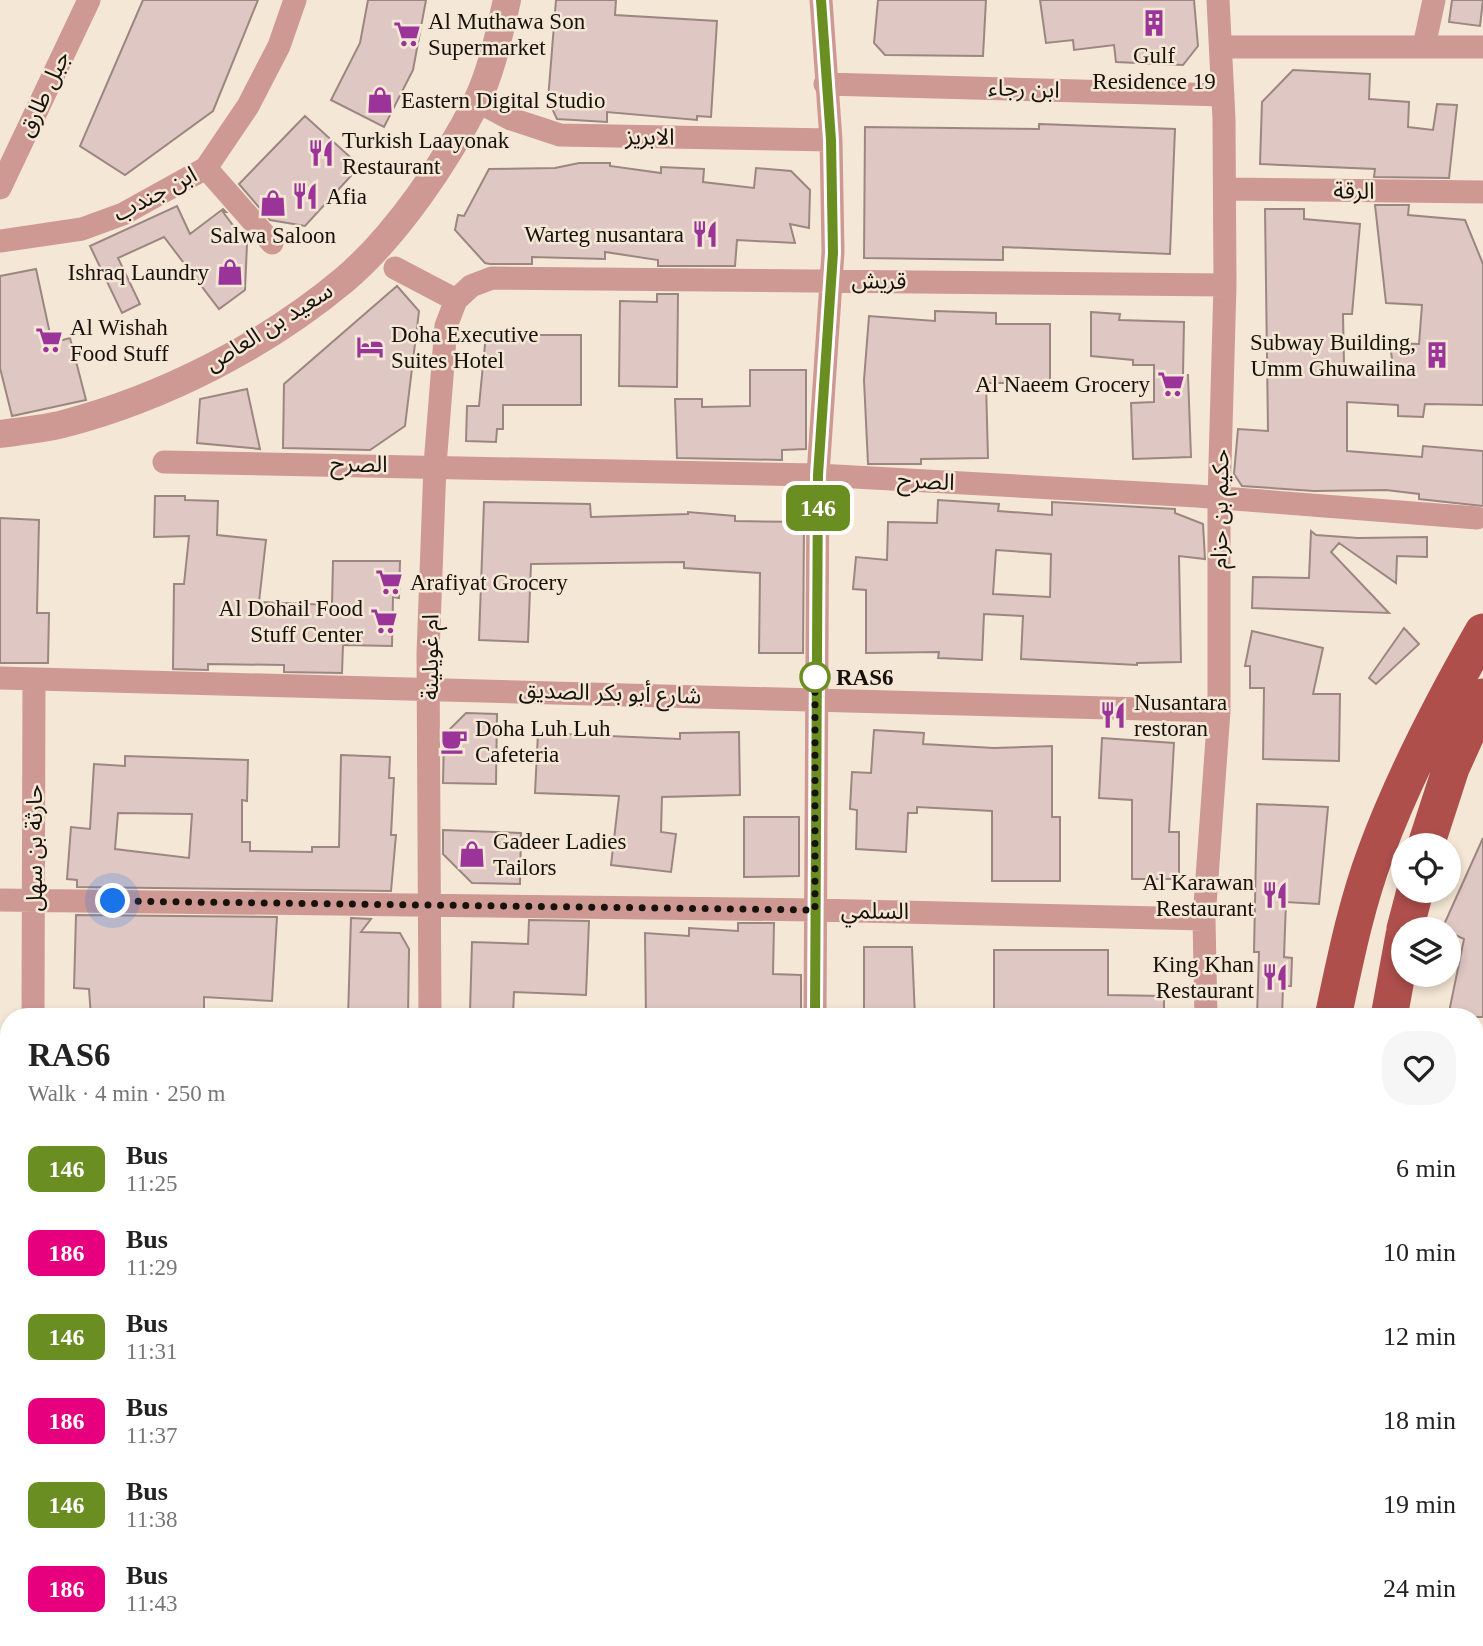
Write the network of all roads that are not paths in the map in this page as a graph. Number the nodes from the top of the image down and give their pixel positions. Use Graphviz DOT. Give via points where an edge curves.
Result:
graph roads {
  1 [pos="89,0"];
  2 [pos="295,0"];
  3 [pos="507,0"];
  4 [pos="821,0"];
  5 [pos="1218,0"];
  6 [pos="1434,0"];
  7 [pos="1424,46"];
  8 [pos="1222,47"];
  9 [pos="1483,47"];
  10 [pos="825,84"];
  11 [pos="1223,95"];
  12 [pos="477,100"];
  13 [pos="831,140"];
  14 [pos="206,168"];
  15 [pos="0,188"];
  16 [pos="1225,189"];
  17 [pos="1483,192"];
  18 [pos="0,241"];
  19 [pos="272,243"];
  20 [pos="395,268"];
  21 [pos="831,280"];
  22 [pos="1225,285"];
  23 [pos="456,300"];
  24 [pos="0,434"];
  25 [pos="164,462"];
  26 [pos="435,465"];
  27 [pos="818,475"];
  28 [pos="1219,499"];
  29 [pos="1477,519"];
  30 [pos="1483,632"];
  31 [pos="0,678"];
  32 [pos="34,679"];
  33 [pos="428,689"];
  34 [pos="1483,697"];
  35 [pos="814,699"];
  36 [pos="1219,711"];
  37 [pos="1430,833"];
  38 [pos="0,900"];
  39 [pos="33,901"];
  40 [pos="431,904"];
  41 [pos="815,910"];
  42 [pos="1204,919"];
  43 [pos="1394,987"];
  44 [pos="33,1008"];
  45 [pos="430,1008"];
  46 [pos="815,1008"];
  47 [pos="1206,1008"];
  48 [pos="1335,1008"];
  49 [pos="1391,1008"];
  1 -- 15 [label="street, جبل طارق"];
  2 -- 14 [label="street, ابن جندب" via="279,46 248,106"];
  3 -- 12 [label="street, سعيد بن العاص"];
  4 -- 10 [label="street"];
  5 -- 8 [label="street, حكيم بن حزام"];
  6 -- 7 [label="street"];
  7 -- 8 [label="street"];
  7 -- 9 [label="street"];
  8 -- 11 [label="street, حكيم بن حزام"];
  10 -- 11 [label="street, ابن رجاء"];
  10 -- 13 [label="street"];
  11 -- 16 [label="street, حكيم بن حزام"];
  12 -- 13 [label="street, الابريز" via="511,119 561,135"];
  12 -- 24 [label="street, سعيد بن العاص" via="425,187 385,238 345,279 295,316 224,359 148,396 62,424"];
  13 -- 21 [label="street"];
  14 -- 18 [label="street, ابن جندب" via="123,214 82,229"];
  14 -- 19 [label="street"];
  16 -- 17 [label="street, الرقة"];
  16 -- 22 [label="street, حكيم بن حزام"];
  20 -- 23 [label="street"];
  21 -- 22 [label="street, قريش"];
  21 -- 23 [label="street, قريش" via="492,278 471,286"];
  21 -- 27 [label="street"];
  22 -- 28 [label="street, حكيم بن حزام"];
  23 -- 26 [label="street, ام غويلينة" via="446,326"];
  25 -- 26 [label="street, الصرح"];
  26 -- 27 [label="street, الصرح"];
  26 -- 33 [label="street, ام غويلينة"];
  27 -- 28 [label="street, الصرح"];
  27 -- 35 [label="street"];
  28 -- 29 [label="street, الصرح"];
  28 -- 36 [label="street, حكيم بن حزام"];
  30 -- 48 [label="main road" via="1430,731 1375,854"];
  31 -- 32 [label="street, شارع أبو بكر الصديق"];
  32 -- 33 [label="street, شارع أبو بكر الصديق"];
  32 -- 39 [label="street, حارثة بن سهل"];
  33 -- 35 [label="street, شارع أبو بكر الصديق"];
  33 -- 40 [label="street, ام غويلينة"];
  34 -- 37 [label="main road" via="1451,768"];
  35 -- 36 [label="street, شارع أبو بكر الصديق"];
  35 -- 41 [label="street"];
  36 -- 42 [label="street, حكيم بن حزام"];
  38 -- 39 [label="street, السلمي"];
  39 -- 40 [label="street, السلمي"];
  39 -- 44 [label="street, حارثة بن سهل"];
  40 -- 41 [label="street, السلمي"];
  40 -- 45 [label="street, ام غويلينة"];
  41 -- 42 [label="street, السلمي"];
  41 -- 46 [label="street"];
  42 -- 47 [label="street, حكيم بن حزام"];
  43 -- 49 [label="main road"];
}
